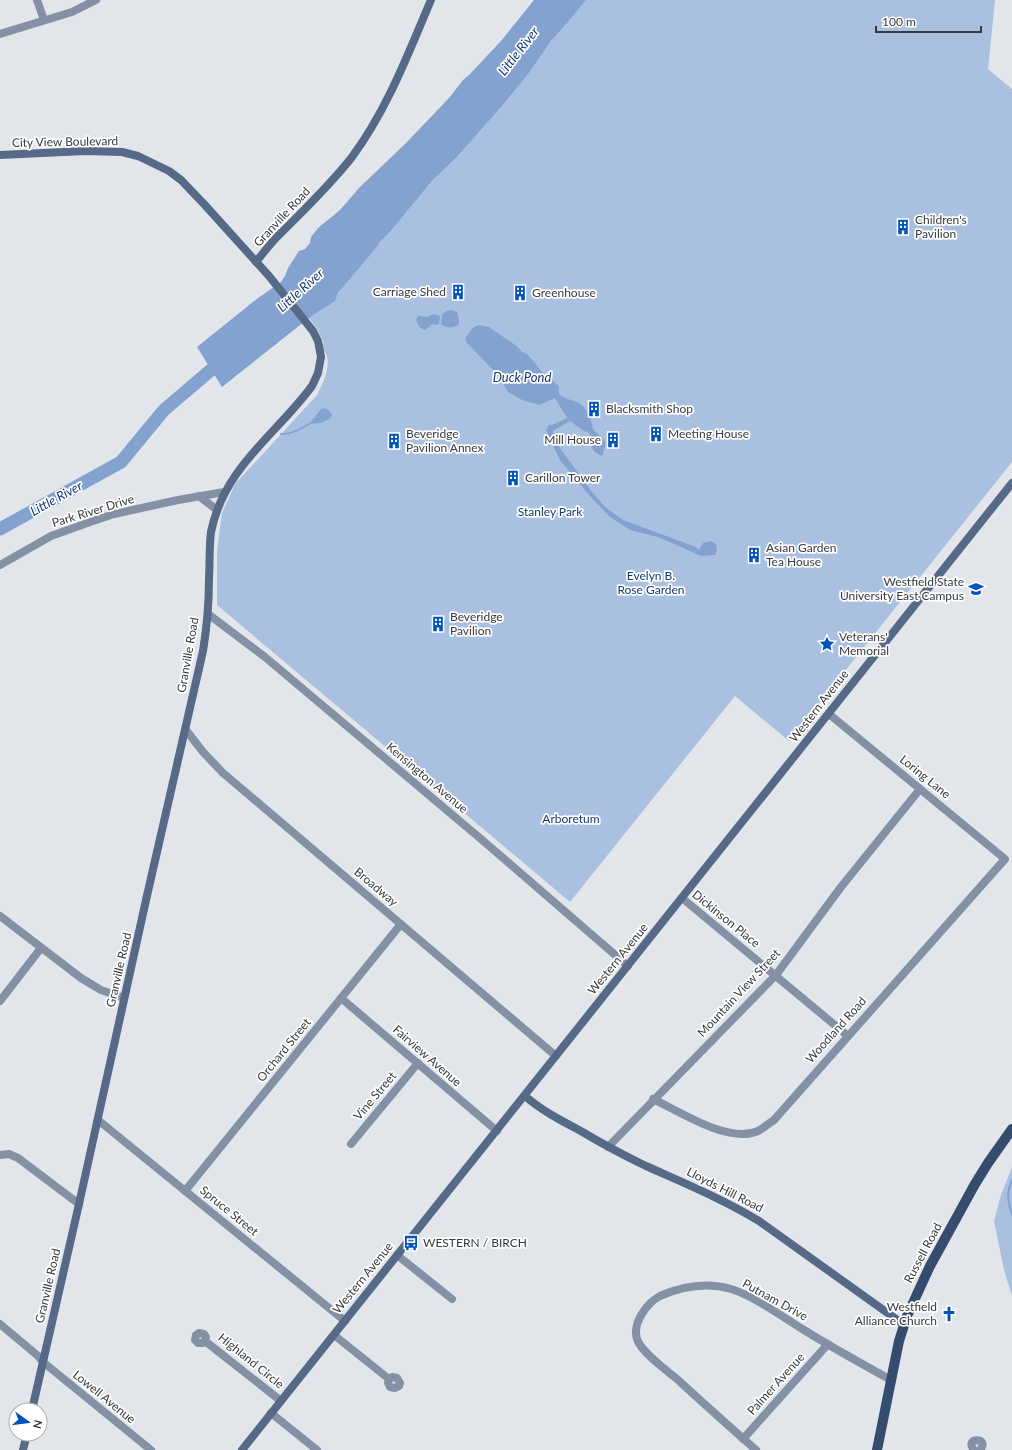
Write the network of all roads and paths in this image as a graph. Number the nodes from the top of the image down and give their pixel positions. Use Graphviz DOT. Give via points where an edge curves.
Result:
graph roads {
  1 [pos="37,0"];
  2 [pos="96,0"];
  3 [pos="431,0"];
  4 [pos="44,20"];
  5 [pos="0,34"];
  6 [pos="0,155"];
  7 [pos="256,262"];
  8 [pos="1012,483"];
  9 [pos="224,492"];
  10 [pos="199,496"];
  11 [pos="217,510"];
  12 [pos="0,565"];
  13 [pos="208,614"];
  14 [pos="829,714"];
  15 [pos="186,730"];
  16 [pos="920,788"];
  17 [pos="1005,859"];
  18 [pos="682,898"];
  19 [pos="0,916"];
  20 [pos="401,924"];
  21 [pos="41,948"];
  22 [pos="628,966"];
  23 [pos="776,975"];
  24 [pos="124,998"];
  25 [pos="341,998"];
  26 [pos="0,1001"];
  27 [pos="848,1036"];
  28 [pos="556,1056"];
  29 [pos="418,1063"];
  30 [pos="524,1096"];
  31 [pos="653,1099"];
  32 [pos="98,1120"];
  33 [pos="1012,1128"];
  34 [pos="497,1131"];
  35 [pos="351,1144"];
  36 [pos="608,1147"];
  37 [pos="0,1155"];
  38 [pos="185,1191"];
  39 [pos="79,1204"];
  40 [pos="397,1255"];
  41 [pos="452,1300"];
  42 [pos="345,1321"];
  43 [pos="0,1324"];
  44 [pos="904,1324"];
  45 [pos="334,1334"];
  46 [pos="205,1340"];
  47 [pos="828,1344"];
  48 [pos="43,1362"];
  49 [pos="389,1379"];
  50 [pos="891,1380"];
  51 [pos="281,1401"];
  52 [pos="34,1402"];
  53 [pos="271,1413"];
  54 [pos="743,1439"];
  55 [pos="151,1450"];
  56 [pos="242,1450"];
  57 [pos="317,1450"];
  58 [pos="756,1450"];
  59 [pos="878,1450"];
  60 [pos="974,1450"];
  61 [pos="980,1450"];
  1 -- 4 [label="street"];
  2 -- 4 [label="street" via="72,12"];
  3 -- 7 [label="street, Granville Road" via="391,92 364,141 339,174"];
  4 -- 5 [label="street"];
  6 -- 7 [label="street, City View Boulevard" via="104,151 138,156 169,171 181,180"];
  7 -- 9 [label="street, Granville Road" via="313,331 318,341 320,362 316,378 304,395 252,454"];
  8 -- 14 [label="street, Western Avenue"];
  9 -- 10 [label="street, Park River Drive"];
  9 -- 11 [label="street, Granville Road"];
  10 -- 11 [label="street"];
  10 -- 12 [label="street, Park River Drive" via="114,514 66,530"];
  11 -- 13 [label="street, Granville Road" via="210,539"];
  13 -- 15 [label="street, Granville Road"];
  13 -- 22 [label="street, Kensington Avenue" via="271,662"];
  14 -- 16 [label="street, Loring Lane"];
  14 -- 18 [label="street, Western Avenue"];
  15 -- 20 [label="street, Broadway" via="223,773"];
  15 -- 24 [label="street, Granville Road"];
  16 -- 17 [label="street, Loring Lane"];
  16 -- 23 [label="street, Mountain View Street" via="841,886"];
  17 -- 27 [label="street, Woodland Road"];
  18 -- 22 [label="street, Western Avenue"];
  18 -- 23 [label="street, Dickinson Place"];
  19 -- 21 [label="street"];
  20 -- 25 [label="street, Orchard Street"];
  20 -- 28 [label="street, Broadway"];
  21 -- 24 [label="street" via="95,987"];
  21 -- 26 [label="street"];
  22 -- 28 [label="street, Western Avenue"];
  23 -- 27 [label="street, Dickinson Place"];
  23 -- 31 [label="street, Mountain View Street"];
  24 -- 32 [label="street, Granville Road"];
  25 -- 29 [label="street, Fairview Avenue"];
  25 -- 38 [label="street, Orchard Street"];
  27 -- 31 [label="street, Woodland Road" via="774,1120 758,1131 733,1134 719,1131"];
  28 -- 30 [label="street, Western Avenue"];
  29 -- 34 [label="street, Fairview Avenue"];
  29 -- 35 [label="street, Vine Street"];
  30 -- 34 [label="street, Western Avenue"];
  30 -- 36 [label="street, Lloyds Hill Road"];
  31 -- 36 [label="street, Mountain View Street"];
  32 -- 38 [label="street, Spruce Street"];
  32 -- 39 [label="street, Granville Road"];
  33 -- 44 [label="main road, Russell Road" via="975,1184 930,1266"];
  34 -- 40 [label="street, Western Avenue"];
  36 -- 44 [label="street, Lloyds Hill Road" via="741,1210"];
  37 -- 39 [label="street" via="9,1154 18,1158"];
  38 -- 42 [label="street, Spruce Street"];
  39 -- 48 [label="street, Granville Road"];
  40 -- 41 [label="street"];
  40 -- 42 [label="street, Western Avenue"];
  42 -- 45 [label="street, Western Avenue"];
  43 -- 48 [label="street, Lowell Avenue"];
  44 -- 50 [label="main road, Russell Road"];
  45 -- 49 [label="street"];
  45 -- 51 [label="street, Western Avenue"];
  46 -- 51 [label="street, Highland Circle"];
  47 -- 50 [label="street, Putnam Drive"];
  47 -- 54 [label="street, Palmer Avenue"];
  47 -- 54 [label="street, Putnam Drive" via="744,1294 727,1288 687,1286 650,1303 638,1324 636,1335 639,1343"];
  48 -- 52 [label="street, Granville Road"];
  48 -- 55 [label="street, Lowell Avenue"];
  50 -- 59 [label="main road, Russell Road"];
  51 -- 53 [label="street, Western Avenue"];
  53 -- 56 [label="street, Western Avenue"];
  53 -- 57 [label="street"];
  54 -- 58 [label="street, Putnam Drive"];
  60 -- 61 [label="street" via="972,1444 977,1440 982,1444"];
}
